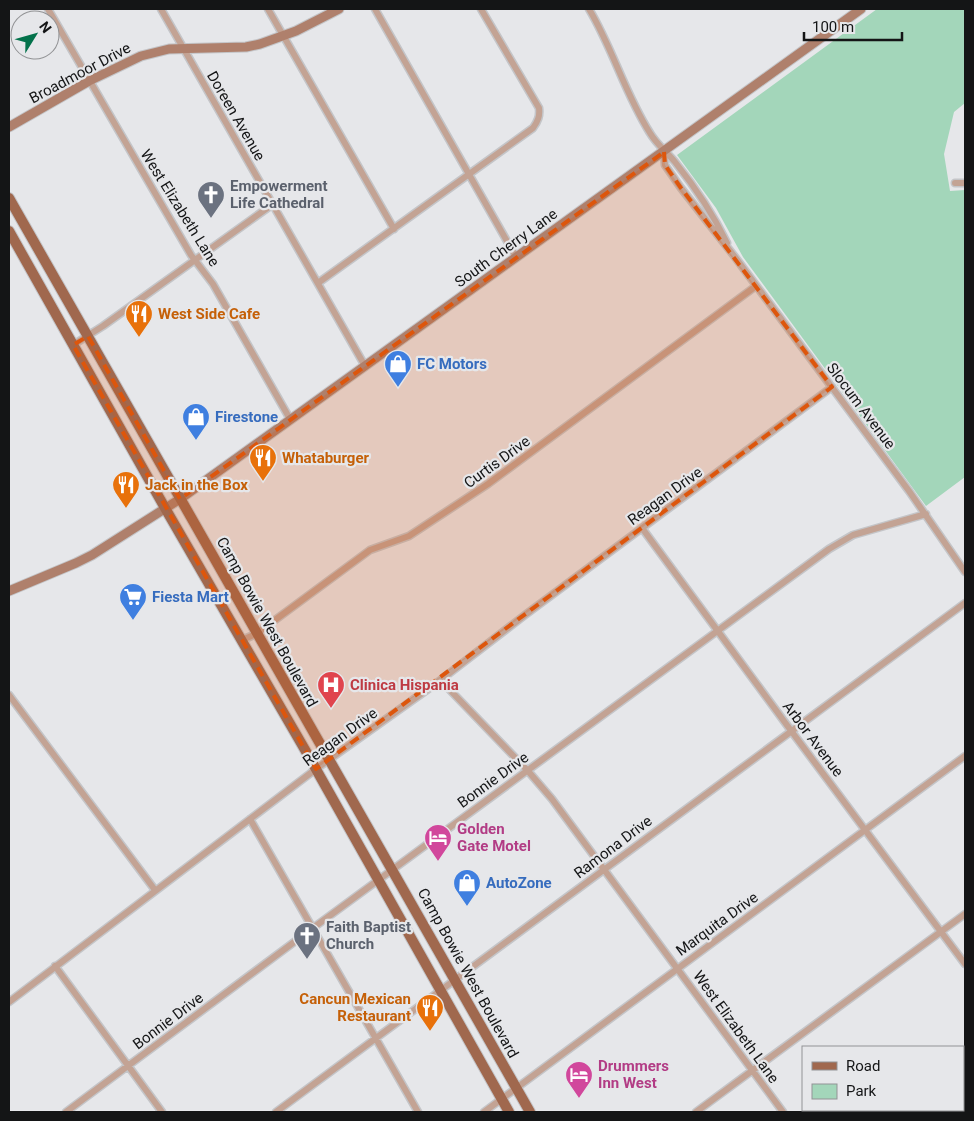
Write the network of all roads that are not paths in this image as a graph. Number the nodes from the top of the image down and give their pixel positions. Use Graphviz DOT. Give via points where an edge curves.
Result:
graph roads {
  1 [pos="48,9"];
  2 [pos="161,9"];
  3 [pos="268,9"];
  4 [pos="339,9"];
  5 [pos="375,9"];
  6 [pos="480,9"];
  7 [pos="589,9"];
  8 [pos="861,9"];
  9 [pos="284,36"];
  10 [pos="183,48"];
  11 [pos="90,81"];
  12 [pos="9,127"];
  13 [pos="664,152"];
  14 [pos="469,174"];
  15 [pos="965,183"];
  16 [pos="955,184"];
  17 [pos="10,202"];
  18 [pos="273,204"];
  19 [pos="394,229"];
  20 [pos="9,232"];
  21 [pos="516,257"];
  22 [pos="735,257"];
  23 [pos="195,260"];
  24 [pos="318,283"];
  25 [pos="756,286"];
  26 [pos="88,336"];
  27 [pos="73,345"];
  28 [pos="365,366"];
  29 [pos="832,387"];
  30 [pos="290,419"];
  31 [pos="180,499"];
  32 [pos="165,508"];
  33 [pos="926,514"];
  34 [pos="642,528"];
  35 [pos="965,572"];
  36 [pos="9,591"];
  37 [pos="965,603"];
  38 [pos="718,632"];
  39 [pos="256,634"];
  40 [pos="242,640"];
  41 [pos="438,682"];
  42 [pos="9,695"];
  43 [pos="792,732"];
  44 [pos="965,756"];
  45 [pos="328,760"];
  46 [pos="316,769"];
  47 [pos="528,771"];
  48 [pos="250,819"];
  49 [pos="865,831"];
  50 [pos="393,870"];
  51 [pos="604,870"];
  52 [pos="378,880"];
  53 [pos="155,890"];
  54 [pos="965,914"];
  55 [pos="313,928"];
  56 [pos="941,931"];
  57 [pos="965,964"];
  58 [pos="55,966"];
  59 [pos="677,969"];
  60 [pos="455,980"];
  61 [pos="441,990"];
  62 [pos="9,1002"];
  63 [pos="376,1038"];
  64 [pos="128,1067"];
  65 [pos="753,1072"];
  66 [pos="516,1088"];
  67 [pos="501,1100"];
  68 [pos="66,1112"];
  69 [pos="162,1112"];
  70 [pos="276,1112"];
  71 [pos="418,1112"];
  72 [pos="484,1112"];
  73 [pos="509,1112"];
  74 [pos="530,1112"];
  75 [pos="696,1112"];
  76 [pos="783,1112"];
  1 -- 11 [label="street, West Elizabeth Lane"];
  2 -- 10 [label="street, Doreen Avenue"];
  3 -- 9 [label="street"];
  4 -- 9 [label="street, Broadmoor Drive"];
  5 -- 14 [label="street"];
  6 -- 14 [label="street" via="539,108 540,115 534,128"];
  7 -- 13 [label="street" via="603,31 635,109"];
  8 -- 13 [label="street, South Cherry Lane"];
  9 -- 10 [label="street, Broadmoor Drive" via="246,47"];
  9 -- 19 [label="street"];
  10 -- 11 [label="street, Broadmoor Drive" via="142,56"];
  10 -- 18 [label="street, Doreen Avenue"];
  11 -- 12 [label="street, Broadmoor Drive"];
  11 -- 23 [label="street, West Elizabeth Lane"];
  13 -- 21 [label="street, South Cherry Lane"];
  13 -- 22 [label="street, Slocum Avenue" via="713,214"];
  13 -- 22 [label="street, Slocum Avenue" via="665,165"];
  14 -- 19 [label="street"];
  14 -- 21 [label="street"];
  15 -- 16 [label="street"];
  17 -- 26 [label="main road, Camp Bowie West Boulevard"];
  18 -- 23 [label="street"];
  18 -- 24 [label="street, Doreen Avenue"];
  19 -- 24 [label="street"];
  20 -- 27 [label="main road, Camp Bowie West Boulevard"];
  21 -- 28 [label="street, South Cherry Lane"];
  22 -- 25 [label="street, Slocum Avenue"];
  23 -- 26 [label="street"];
  23 -- 30 [label="street, West Elizabeth Lane" via="213,284"];
  24 -- 28 [label="street, Doreen Avenue"];
  25 -- 29 [label="street, Slocum Avenue"];
  25 -- 39 [label="street, Curtis Drive" via="490,482 409,536 370,550"];
  26 -- 27 [label="street"];
  26 -- 31 [label="main road, Camp Bowie West Boulevard"];
  27 -- 32 [label="main road, Camp Bowie West Boulevard"];
  28 -- 30 [label="street, South Cherry Lane"];
  29 -- 33 [label="street, Slocum Avenue"];
  29 -- 34 [label="street, Reagan Drive"];
  30 -- 31 [label="street, South Cherry Lane"];
  31 -- 32 [label="street, South Cherry Lane"];
  31 -- 39 [label="main road, Camp Bowie West Boulevard"];
  32 -- 36 [label="street, South Cherry Lane" via="92,555"];
  32 -- 40 [label="main road, Camp Bowie West Boulevard"];
  33 -- 35 [label="street, Slocum Avenue"];
  33 -- 38 [label="street, Bonnie Drive" via="854,535 829,549"];
  34 -- 38 [label="street, Arbor Avenue"];
  34 -- 41 [label="street, Reagan Drive"];
  37 -- 43 [label="street, Ramona Drive"];
  38 -- 43 [label="street, Arbor Avenue"];
  38 -- 47 [label="street, Bonnie Drive"];
  39 -- 40 [label="street, Curtis Drive"];
  39 -- 45 [label="main road, Camp Bowie West Boulevard"];
  40 -- 46 [label="main road, Camp Bowie West Boulevard"];
  41 -- 45 [label="street, Reagan Drive"];
  41 -- 47 [label="street, West Elizabeth Lane" via="448,688"];
  42 -- 53 [label="street"];
  43 -- 49 [label="street, Arbor Avenue"];
  43 -- 51 [label="street, Ramona Drive"];
  44 -- 49 [label="street, Marquita Drive"];
  45 -- 46 [label="street, Reagan Drive"];
  45 -- 50 [label="main road, Camp Bowie West Boulevard"];
  46 -- 48 [label="street, Reagan Drive"];
  46 -- 52 [label="main road, Camp Bowie West Boulevard"];
  47 -- 50 [label="street, Bonnie Drive"];
  47 -- 51 [label="street, West Elizabeth Lane"];
  48 -- 53 [label="street, Reagan Drive"];
  48 -- 55 [label="street"];
  49 -- 56 [label="street, Arbor Avenue"];
  49 -- 59 [label="street, Marquita Drive"];
  50 -- 52 [label="street, Bonnie Drive"];
  50 -- 60 [label="main road, Camp Bowie West Boulevard"];
  51 -- 59 [label="street, West Elizabeth Lane"];
  51 -- 60 [label="street, Ramona Drive"];
  52 -- 55 [label="street, Bonnie Drive"];
  52 -- 61 [label="main road, Camp Bowie West Boulevard"];
  53 -- 58 [label="street, Reagan Drive"];
  54 -- 56 [label="street"];
  55 -- 63 [label="street"];
  55 -- 64 [label="street, Bonnie Drive"];
  56 -- 57 [label="street, Arbor Avenue"];
  56 -- 65 [label="street"];
  58 -- 62 [label="street, Reagan Drive"];
  58 -- 64 [label="street"];
  59 -- 65 [label="street, West Elizabeth Lane"];
  59 -- 66 [label="street, Marquita Drive"];
  60 -- 61 [label="street, Ramona Drive"];
  60 -- 66 [label="main road, Camp Bowie West Boulevard"];
  61 -- 63 [label="street, Ramona Drive"];
  61 -- 67 [label="main road, Camp Bowie West Boulevard"];
  63 -- 70 [label="street, Ramona Drive"];
  63 -- 71 [label="street"];
  64 -- 68 [label="street, Bonnie Drive"];
  64 -- 69 [label="street"];
  65 -- 75 [label="street"];
  65 -- 76 [label="street, West Elizabeth Lane"];
  66 -- 67 [label="street, Marquita Drive"];
  66 -- 74 [label="main road, Camp Bowie West Boulevard"];
  67 -- 72 [label="street, Marquita Drive"];
  67 -- 73 [label="main road, Camp Bowie West Boulevard"];
}
